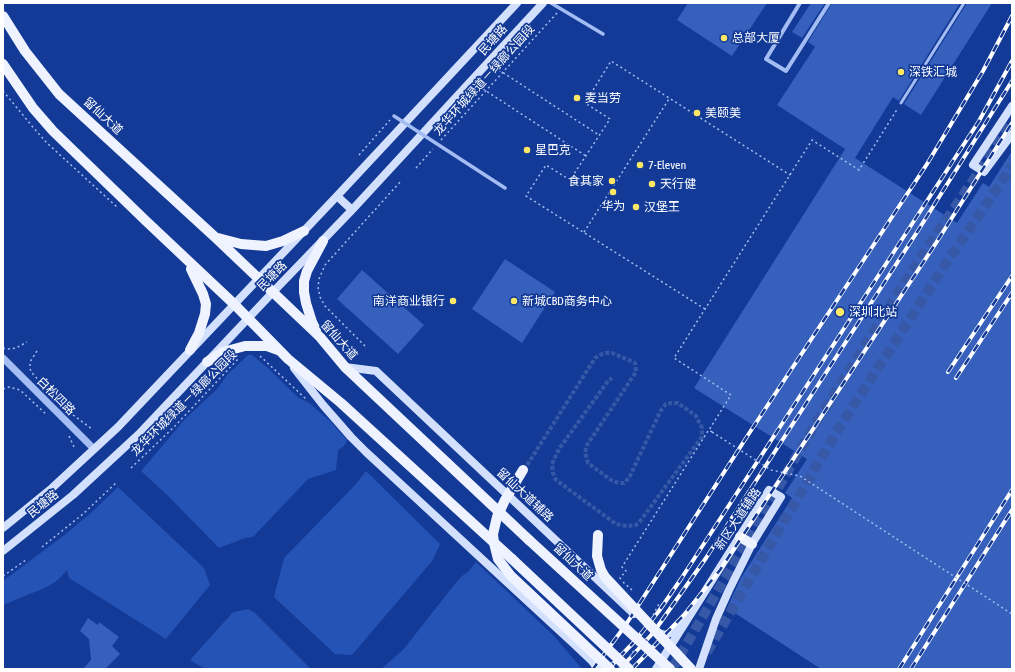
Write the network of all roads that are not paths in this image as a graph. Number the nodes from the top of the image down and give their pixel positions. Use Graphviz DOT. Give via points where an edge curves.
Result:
graph roads {
  1 [pos="517,3"];
  2 [pos="543,3"];
  3 [pos="551,3"];
  4 [pos="800,3"];
  5 [pos="829,3"];
  6 [pos="964,3"];
  7 [pos="3,16"];
  8 [pos="603,34"];
  9 [pos="3,64"];
  10 [pos="902,103"];
  11 [pos="1012,106"];
  12 [pos="394,116"];
  13 [pos="1012,134"];
  14 [pos="505,188"];
  15 [pos="336,196"];
  16 [pos="352,210"];
  17 [pos="304,231"];
  18 [pos="216,238"];
  19 [pos="323,241"];
  20 [pos="179,252"];
  21 [pos="258,278"];
  22 [pos="273,292"];
  23 [pos="234,304"];
  24 [pos="248,318"];
  25 [pos="320,337"];
  26 [pos="190,350"];
  27 [pos="279,350"];
  28 [pos="3,358"];
  29 [pos="288,359"];
  30 [pos="207,362"];
  31 [pos="346,367"];
  32 [pos="94,449"];
  33 [pos="523,470"];
  34 [pos="4,526"];
  35 [pos="598,535"];
  36 [pos="740,537"];
  37 [pos="752,544"];
  38 [pos="3,551"];
  39 [pos="685,622"];
  40 [pos="598,669"];
  41 [pos="610,669"];
  42 [pos="629,669"];
  43 [pos="656,669"];
  44 [pos="670,669"];
  45 [pos="691,669"];
  46 [pos="699,669"];
  1 -- 15 [label="main road, 民塘路"];
  2 -- 16 [label="main road, 民塘路"];
  3 -- 8 [label="street, bridge"];
  4 -- 5 [label="street" via="766,59 786,71"];
  6 -- 10 [label="lane"];
  7 -- 18 [label="main road, 留仙大道" via="25,52 60,94"];
  9 -- 20 [label="main road" via="33,108 53,131"];
  11 -- 13 [label="main road" via="973,164 984,172"];
  12 -- 14 [label="street, bridge"];
  15 -- 16 [label="main road"];
  15 -- 17 [label="main road, 民塘路"];
  16 -- 19 [label="main road, 民塘路"];
  17 -- 18 [label="main road" via="283,242 266,246"];
  17 -- 21 [label="main road, 民塘路"];
  18 -- 21 [label="main road, 留仙大道"];
  19 -- 22 [label="main road, 民塘路"];
  19 -- 25 [label="main road" via="304,281 306,303"];
  20 -- 23 [label="main road"];
  20 -- 26 [label="main road" via="192,270 206,304 203,324"];
  21 -- 22 [label="main road, 留仙大道"];
  21 -- 23 [label="main road, 民塘路"];
  22 -- 24 [label="main road, 民塘路"];
  22 -- 25 [label="main road, 留仙大道"];
  23 -- 24 [label="main road"];
  23 -- 26 [label="main road, 民塘路"];
  24 -- 27 [label="main road"];
  24 -- 30 [label="main road, 民塘路"];
  25 -- 31 [label="main road, 留仙大道"];
  26 -- 32 [label="main road, 民塘路"];
  27 -- 29 [label="main road"];
  27 -- 30 [label="main road" via="267,346 245,346 223,352"];
  28 -- 32 [label="street, 白松四路"];
  29 -- 40 [label="main road" via="351,437"];
  29 -- 42 [label="main road, bridge" via="341,403 512,558"];
  30 -- 38 [label="main road, 民塘路" via="139,434 73,496"];
  31 -- 39 [label="main road, 留仙大道辅路" via="376,371 650,629 659,634 666,634 678,629"];
  31 -- 44 [label="main road, 留仙大道, bridge"];
  32 -- 34 [label="main road, 民塘路" via="52,488"];
  33 -- 41 [label="main road, bridge" via="496,521 493,534 498,559 511,576"];
  35 -- 45 [label="main road, bridge" via="597,556 605,577"];
  36 -- 37 [label="main road"];
  36 -- 37 [label="main road, 新区大道辅路" via="769,490 780,497"];
  36 -- 39 [label="main road, 新区大道辅路"];
  37 -- 46 [label="main road, 新区大道辅路" via="721,608"];
  39 -- 43 [label="main road, 新区大道辅路"];
}
